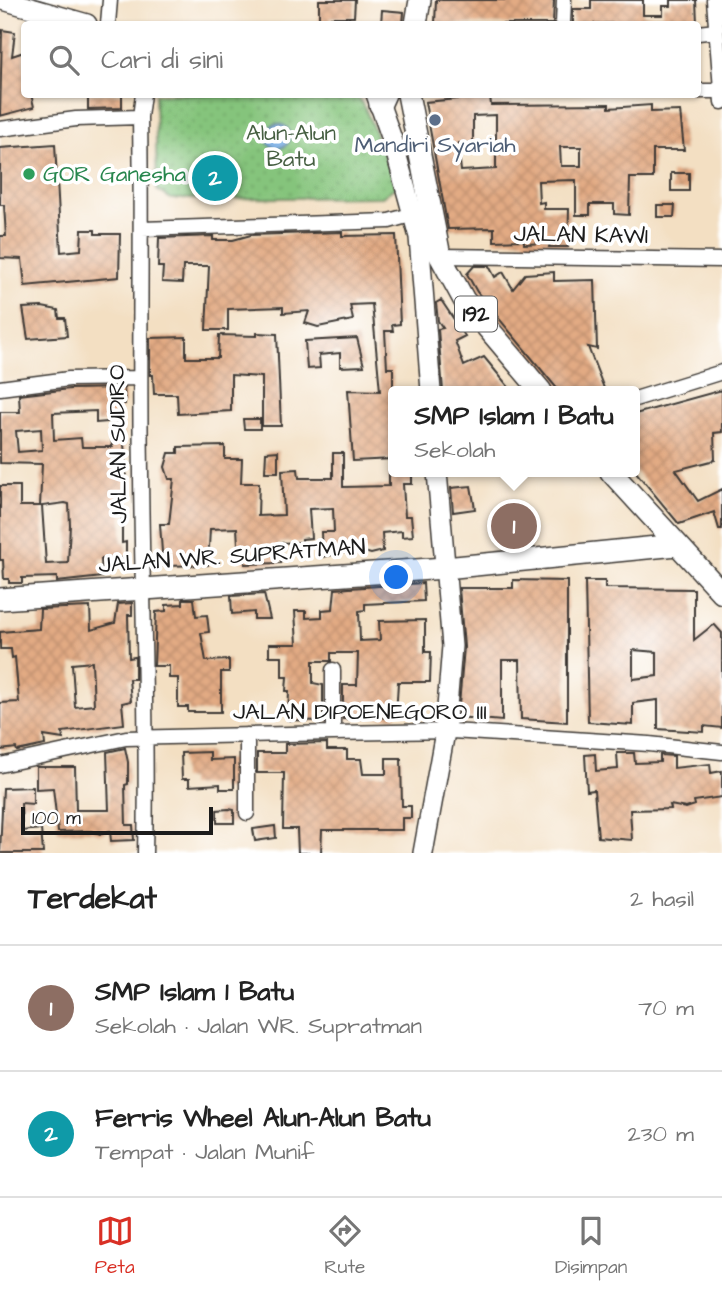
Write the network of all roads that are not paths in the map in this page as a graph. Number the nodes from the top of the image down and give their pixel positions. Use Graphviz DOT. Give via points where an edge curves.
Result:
graph roads {
  1 [pos="110,0"];
  2 [pos="420,0"];
  3 [pos="564,0"];
  4 [pos="714,0"];
  5 [pos="13,1"];
  6 [pos="77,21"];
  7 [pos="108,21"];
  8 [pos="416,21"];
  9 [pos="563,21"];
  10 [pos="716,31"];
  11 [pos="701,33"];
  12 [pos="701,92"];
  13 [pos="722,95"];
  14 [pos="142,98"];
  15 [pos="385,98"];
  16 [pos="386,98"];
  17 [pos="408,98"];
  18 [pos="140,117"];
  19 [pos="411,122"];
  20 [pos="0,129"];
  21 [pos="421,209"];
  22 [pos="142,229"];
  23 [pos="440,256"];
  24 [pos="722,260"];
  25 [pos="722,372"];
  26 [pos="139,378"];
  27 [pos="431,386"];
  28 [pos="537,386"];
  29 [pos="0,388"];
  30 [pos="640,397"];
  31 [pos="438,477"];
  32 [pos="615,477"];
  33 [pos="648,515"];
  34 [pos="677,545"];
  35 [pos="619,550"];
  36 [pos="445,568"];
  37 [pos="142,589"];
  38 [pos="722,593"];
  39 [pos="0,599"];
  40 [pos="333,670"];
  41 [pos="445,732"];
  42 [pos="333,733"];
  43 [pos="247,735"];
  44 [pos="148,738"];
  45 [pos="722,752"];
  46 [pos="0,765"];
  47 [pos="247,814"];
  48 [pos="145,853"];
  49 [pos="424,853"];
  1 -- 7 [label="street"];
  2 -- 8 [label="main road"];
  3 -- 9 [label="street"];
  4 -- 10 [label="street"];
  5 -- 6 [label="street"];
  10 -- 11 [label="street"];
  10 -- 13 [label="street"];
  12 -- 13 [label="street"];
  14 -- 18 [label="street, JALAN SUDIRO"];
  15 -- 21 [label="street"];
  16 -- 19 [label="main road"];
  17 -- 19 [label="main road, 192"];
  18 -- 20 [label="street"];
  18 -- 22 [label="street, JALAN SUDIRO"];
  19 -- 21 [label="main road, 192"];
  21 -- 22 [label="street" via="389,221"];
  21 -- 23 [label="main road, 192"];
  21 -- 27 [label="street"];
  22 -- 26 [label="street, JALAN SUDIRO"];
  23 -- 24 [label="street, JALAN KAWI"];
  23 -- 28 [label="main road, 192" via="464,300"];
  25 -- 30 [label="street"];
  26 -- 29 [label="street" via="69,379"];
  26 -- 37 [label="street, JALAN SUDIRO"];
  31 -- 36 [label="street"];
  32 -- 33 [label="main road"];
  33 -- 34 [label="main road"];
  33 -- 35 [label="main road" via="638,533"];
  34 -- 35 [label="main road, JALAN WR. SUPRATMAN"];
  34 -- 38 [label="main road"];
  35 -- 36 [label="main road, JALAN WR. SUPRATMAN"];
  36 -- 37 [label="main road, JALAN WR. SUPRATMAN"];
  36 -- 41 [label="street" via="452,646"];
  37 -- 39 [label="main road, JALAN WR. SUPRATMAN"];
  37 -- 44 [label="street, JALAN SUDIRO"];
  40 -- 42 [label="street"];
  41 -- 42 [label="street, JALAN DIPOENEGORO III"];
  41 -- 45 [label="street, JALAN DIPOENEGORO III"];
  41 -- 49 [label="street"];
  42 -- 43 [label="street, JALAN DIPOENEGORO III"];
  43 -- 44 [label="street, JALAN DIPOENEGORO III"];
  43 -- 47 [label="street"];
  44 -- 46 [label="street, JALAN DIPOENEGORO III" via="125,738"];
  44 -- 48 [label="street, JALAN SUDIRO"];
}
